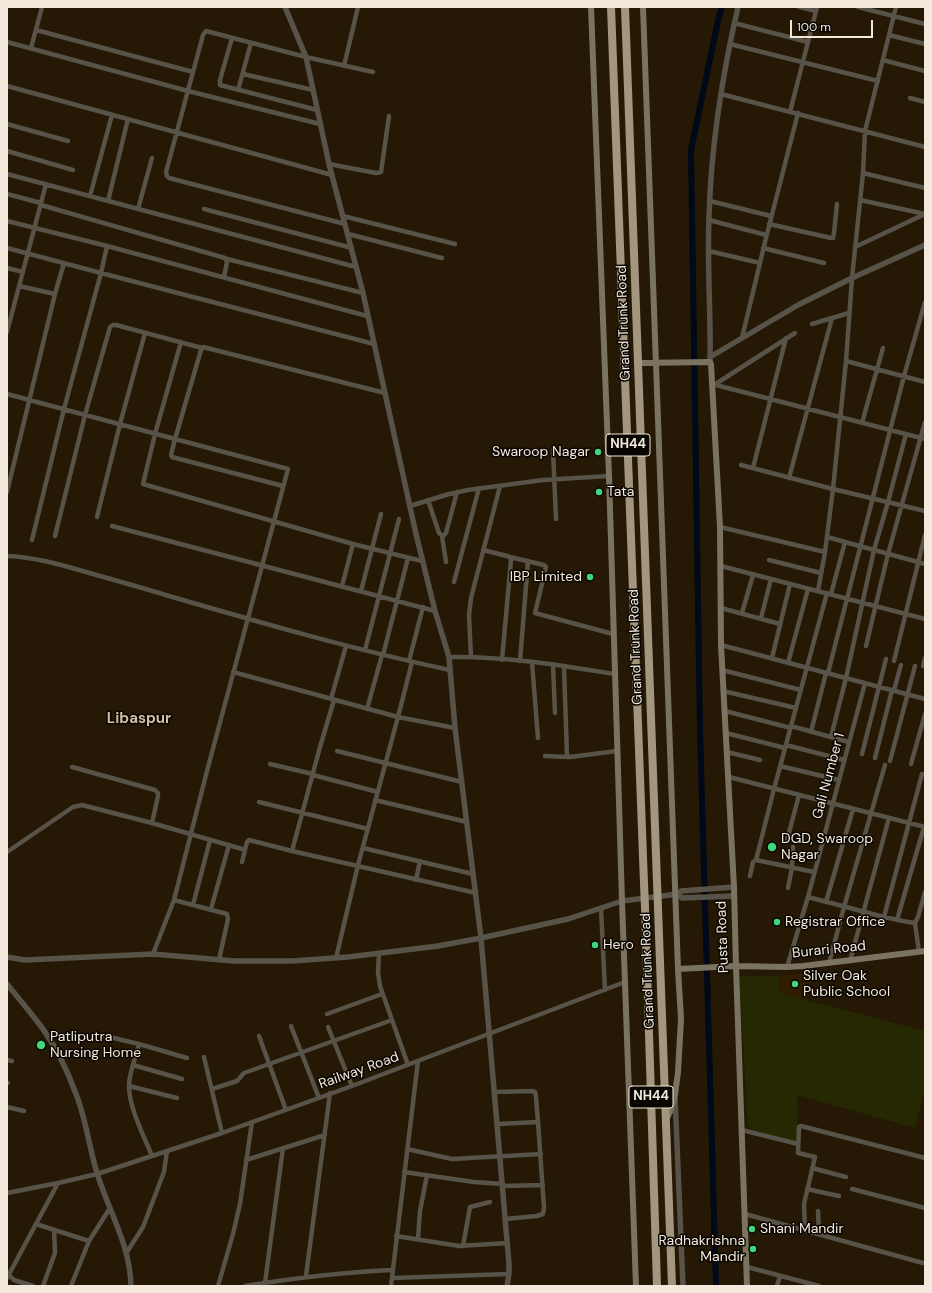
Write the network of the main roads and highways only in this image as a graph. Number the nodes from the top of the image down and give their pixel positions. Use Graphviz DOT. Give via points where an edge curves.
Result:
graph roads {
  1 [pos="591,7"];
  2 [pos="611,7"];
  3 [pos="625,7"];
  4 [pos="643,7"];
  5 [pos="638,363"];
  6 [pos="656,363"];
  7 [pos="922,952"];
  8 [pos="736,966"];
  9 [pos="678,969"];
  10 [pos="666,1120"];
  11 [pos="636,1286"];
  12 [pos="658,1286"];
  13 [pos="672,1286"];
  14 [pos="748,1286"];
  1 -- 11 [label="main road"];
  2 -- 12 [label="highway, Grand Trunk Road / NH44, bridge"];
  3 -- 5 [label="highway, Grand Trunk Road / NH44"];
  4 -- 6 [label="main road"];
  5 -- 6 [label="main road"];
  5 -- 10 [label="highway, Grand Trunk Road / NH44, bridge"];
  6 -- 8 [label="main road, Pusta Road" via="703,363 710,360 720,527 721,646"];
  6 -- 9 [label="main road"];
  7 -- 8 [label="main road, Burari Road" via="787,967"];
  8 -- 9 [label="main road, Burari Road"];
  8 -- 14 [label="main road, Pusta Road"];
  9 -- 10 [label="main road" via="681,1019 675,1095"];
  10 -- 13 [label="highway, Grand Trunk Road / NH44"];
}
